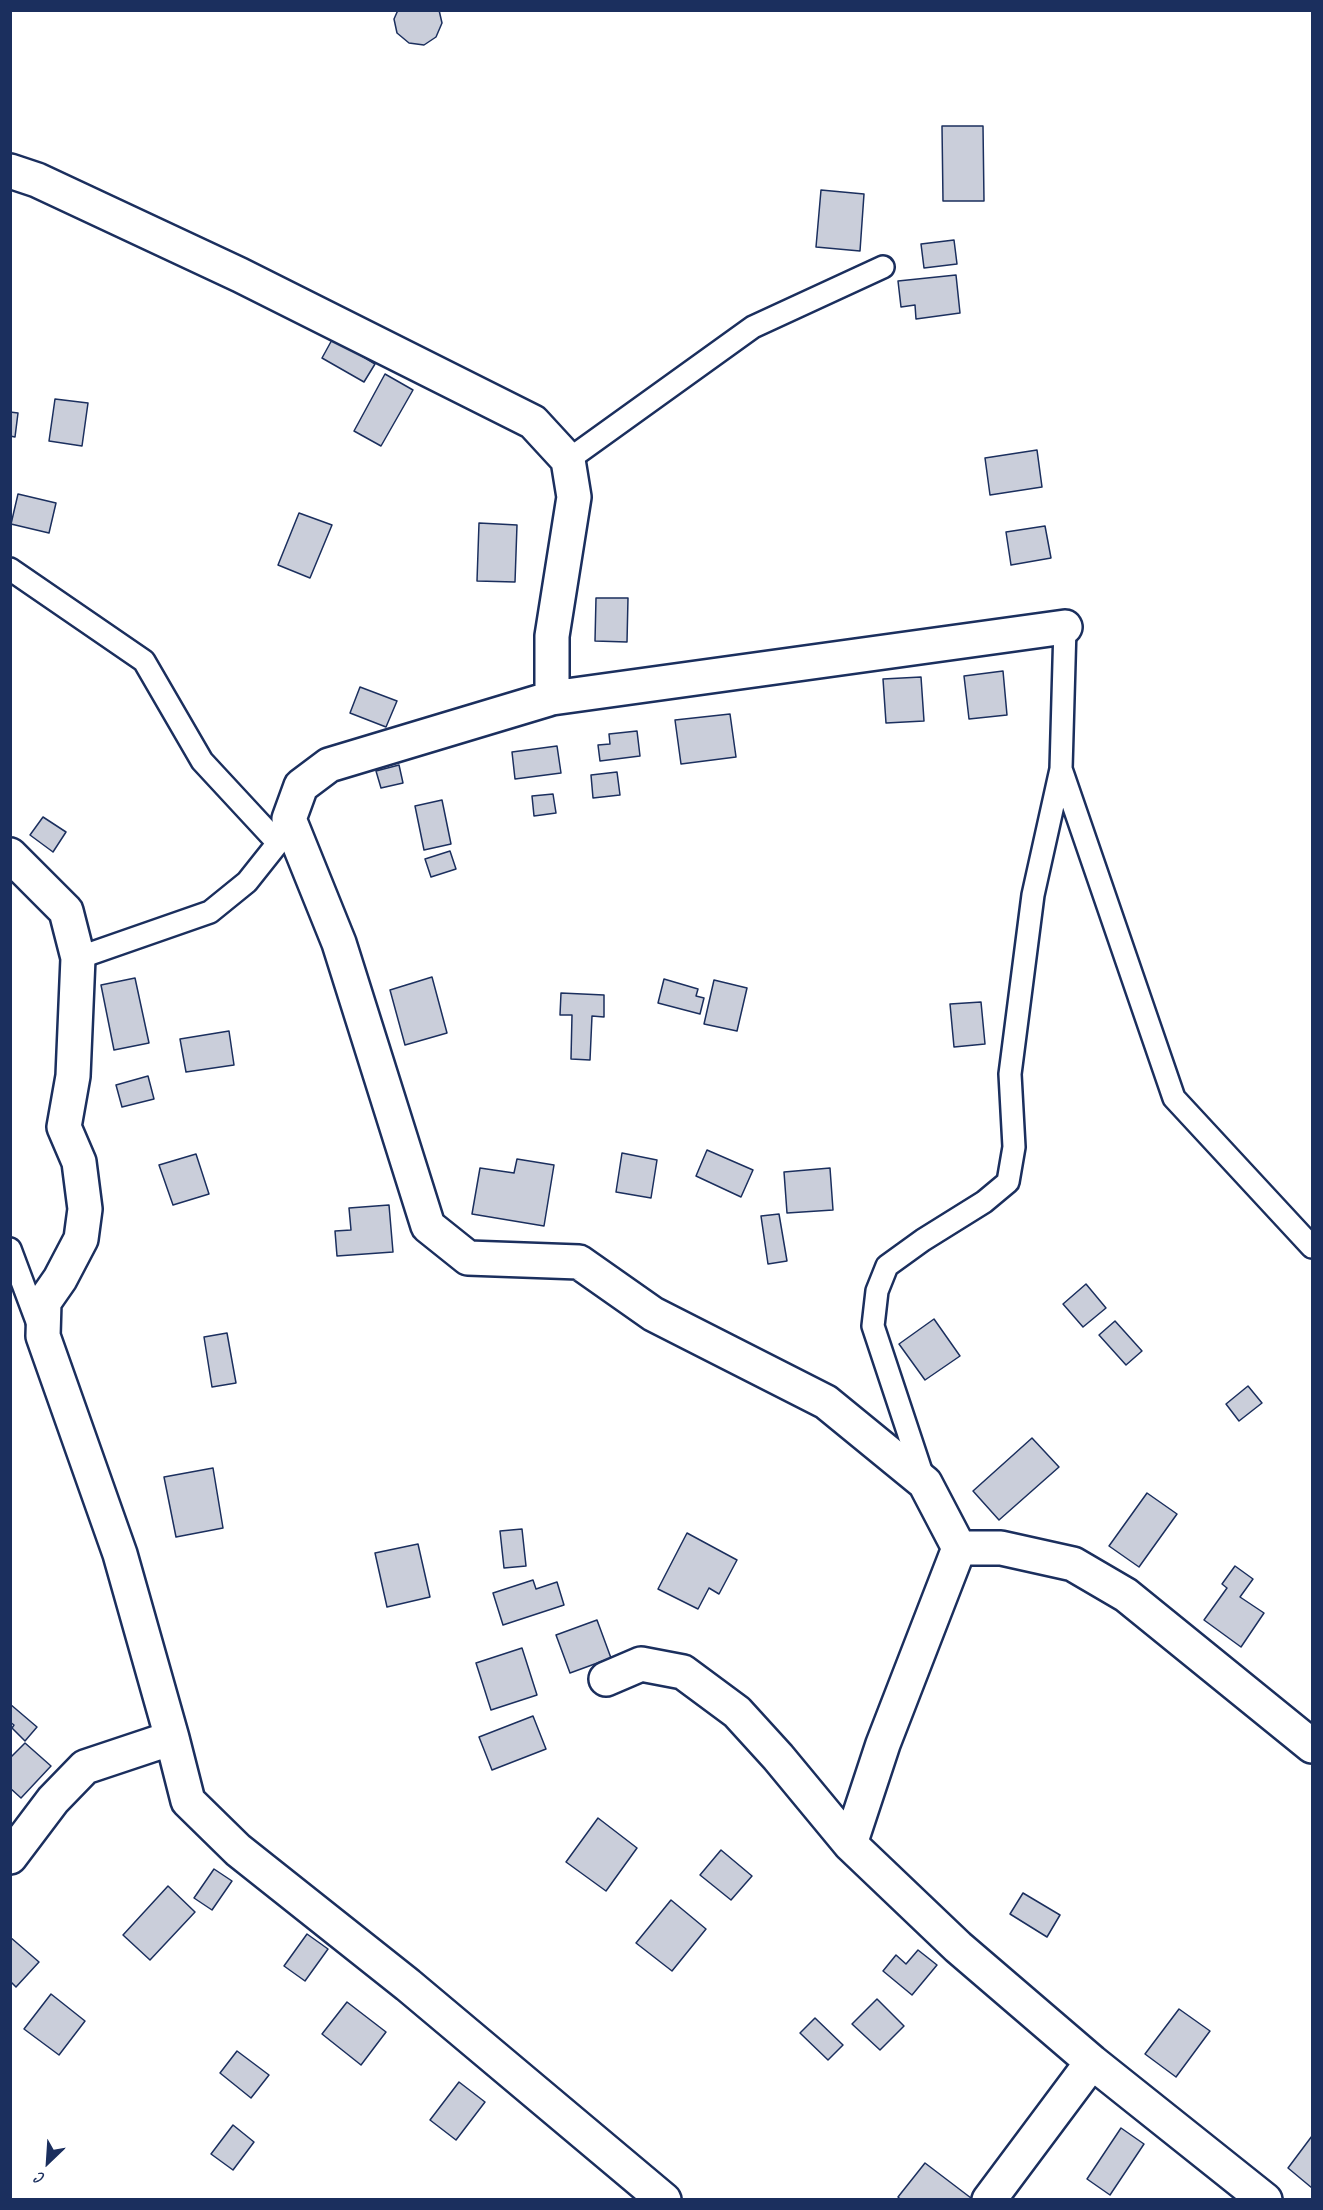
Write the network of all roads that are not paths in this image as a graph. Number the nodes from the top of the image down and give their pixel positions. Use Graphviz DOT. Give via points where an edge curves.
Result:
graph roads {
  1 [pos="10,171"];
  2 [pos="883,267"];
  3 [pos="568,460"];
  4 [pos="10,569"];
  5 [pos="1065,627"];
  6 [pos="552,698"];
  7 [pos="1061,769"];
  8 [pos="283,831"];
  9 [pos="10,855"];
  10 [pos="78,958"];
  11 [pos="1312,1247"];
  12 [pos="10,1249"];
  13 [pos="43,1336"];
  14 [pos="925,1483"];
  15 [pos="959,1548"];
  16 [pos="606,1679"];
  17 [pos="172,1738"];
  18 [pos="1312,1746"];
  19 [pos="850,1844"];
  20 [pos="10,1857"];
  21 [pos="1092,2062"];
  22 [pos="664,2199"];
  23 [pos="989,2199"];
  24 [pos="1265,2199"];
  1 -- 3 [label="street" via="240,275 533,422"];
  2 -- 3 [label="lane" via="753,327"];
  3 -- 6 [label="street" via="574,497 552,636"];
  4 -- 8 [label="lane" via="144,661 202,761"];
  5 -- 6 [label="street"];
  5 -- 7 [label="lane"];
  6 -- 8 [label="street" via="329,765 301,786"];
  7 -- 11 [label="lane" via="1174,1098"];
  7 -- 14 [label="lane" via="1032,906 1010,1074 1014,1147 1008,1182 887,1266 877,1291 873,1326"];
  8 -- 10 [label="lane" via="247,882 210,912"];
  8 -- 14 [label="street" via="339,943 428,1226 468,1258 579,1262 653,1314 826,1402"];
  9 -- 10 [label="street" via="66,911"];
  10 -- 13 [label="street" via="73,1076 64,1127 79,1162 84,1219 81,1239 44,1302"];
  12 -- 13 [label="lane"];
  13 -- 17 [label="street" via="120,1554"];
  14 -- 15 [label="street"];
  15 -- 18 [label="street" via="1001,1548 1073,1564 1126,1595"];
  15 -- 19 [label="street" via="883,1744"];
  16 -- 19 [label="street" via="641,1664 683,1672 737,1712"];
  17 -- 20 [label="street" via="85,1767 53,1800"];
  17 -- 22 [label="street" via="188,1801 238,1850 408,1985"];
  19 -- 21 [label="street" via="958,1947"];
  21 -- 23 [label="street"];
  21 -- 24 [label="street"];
}
